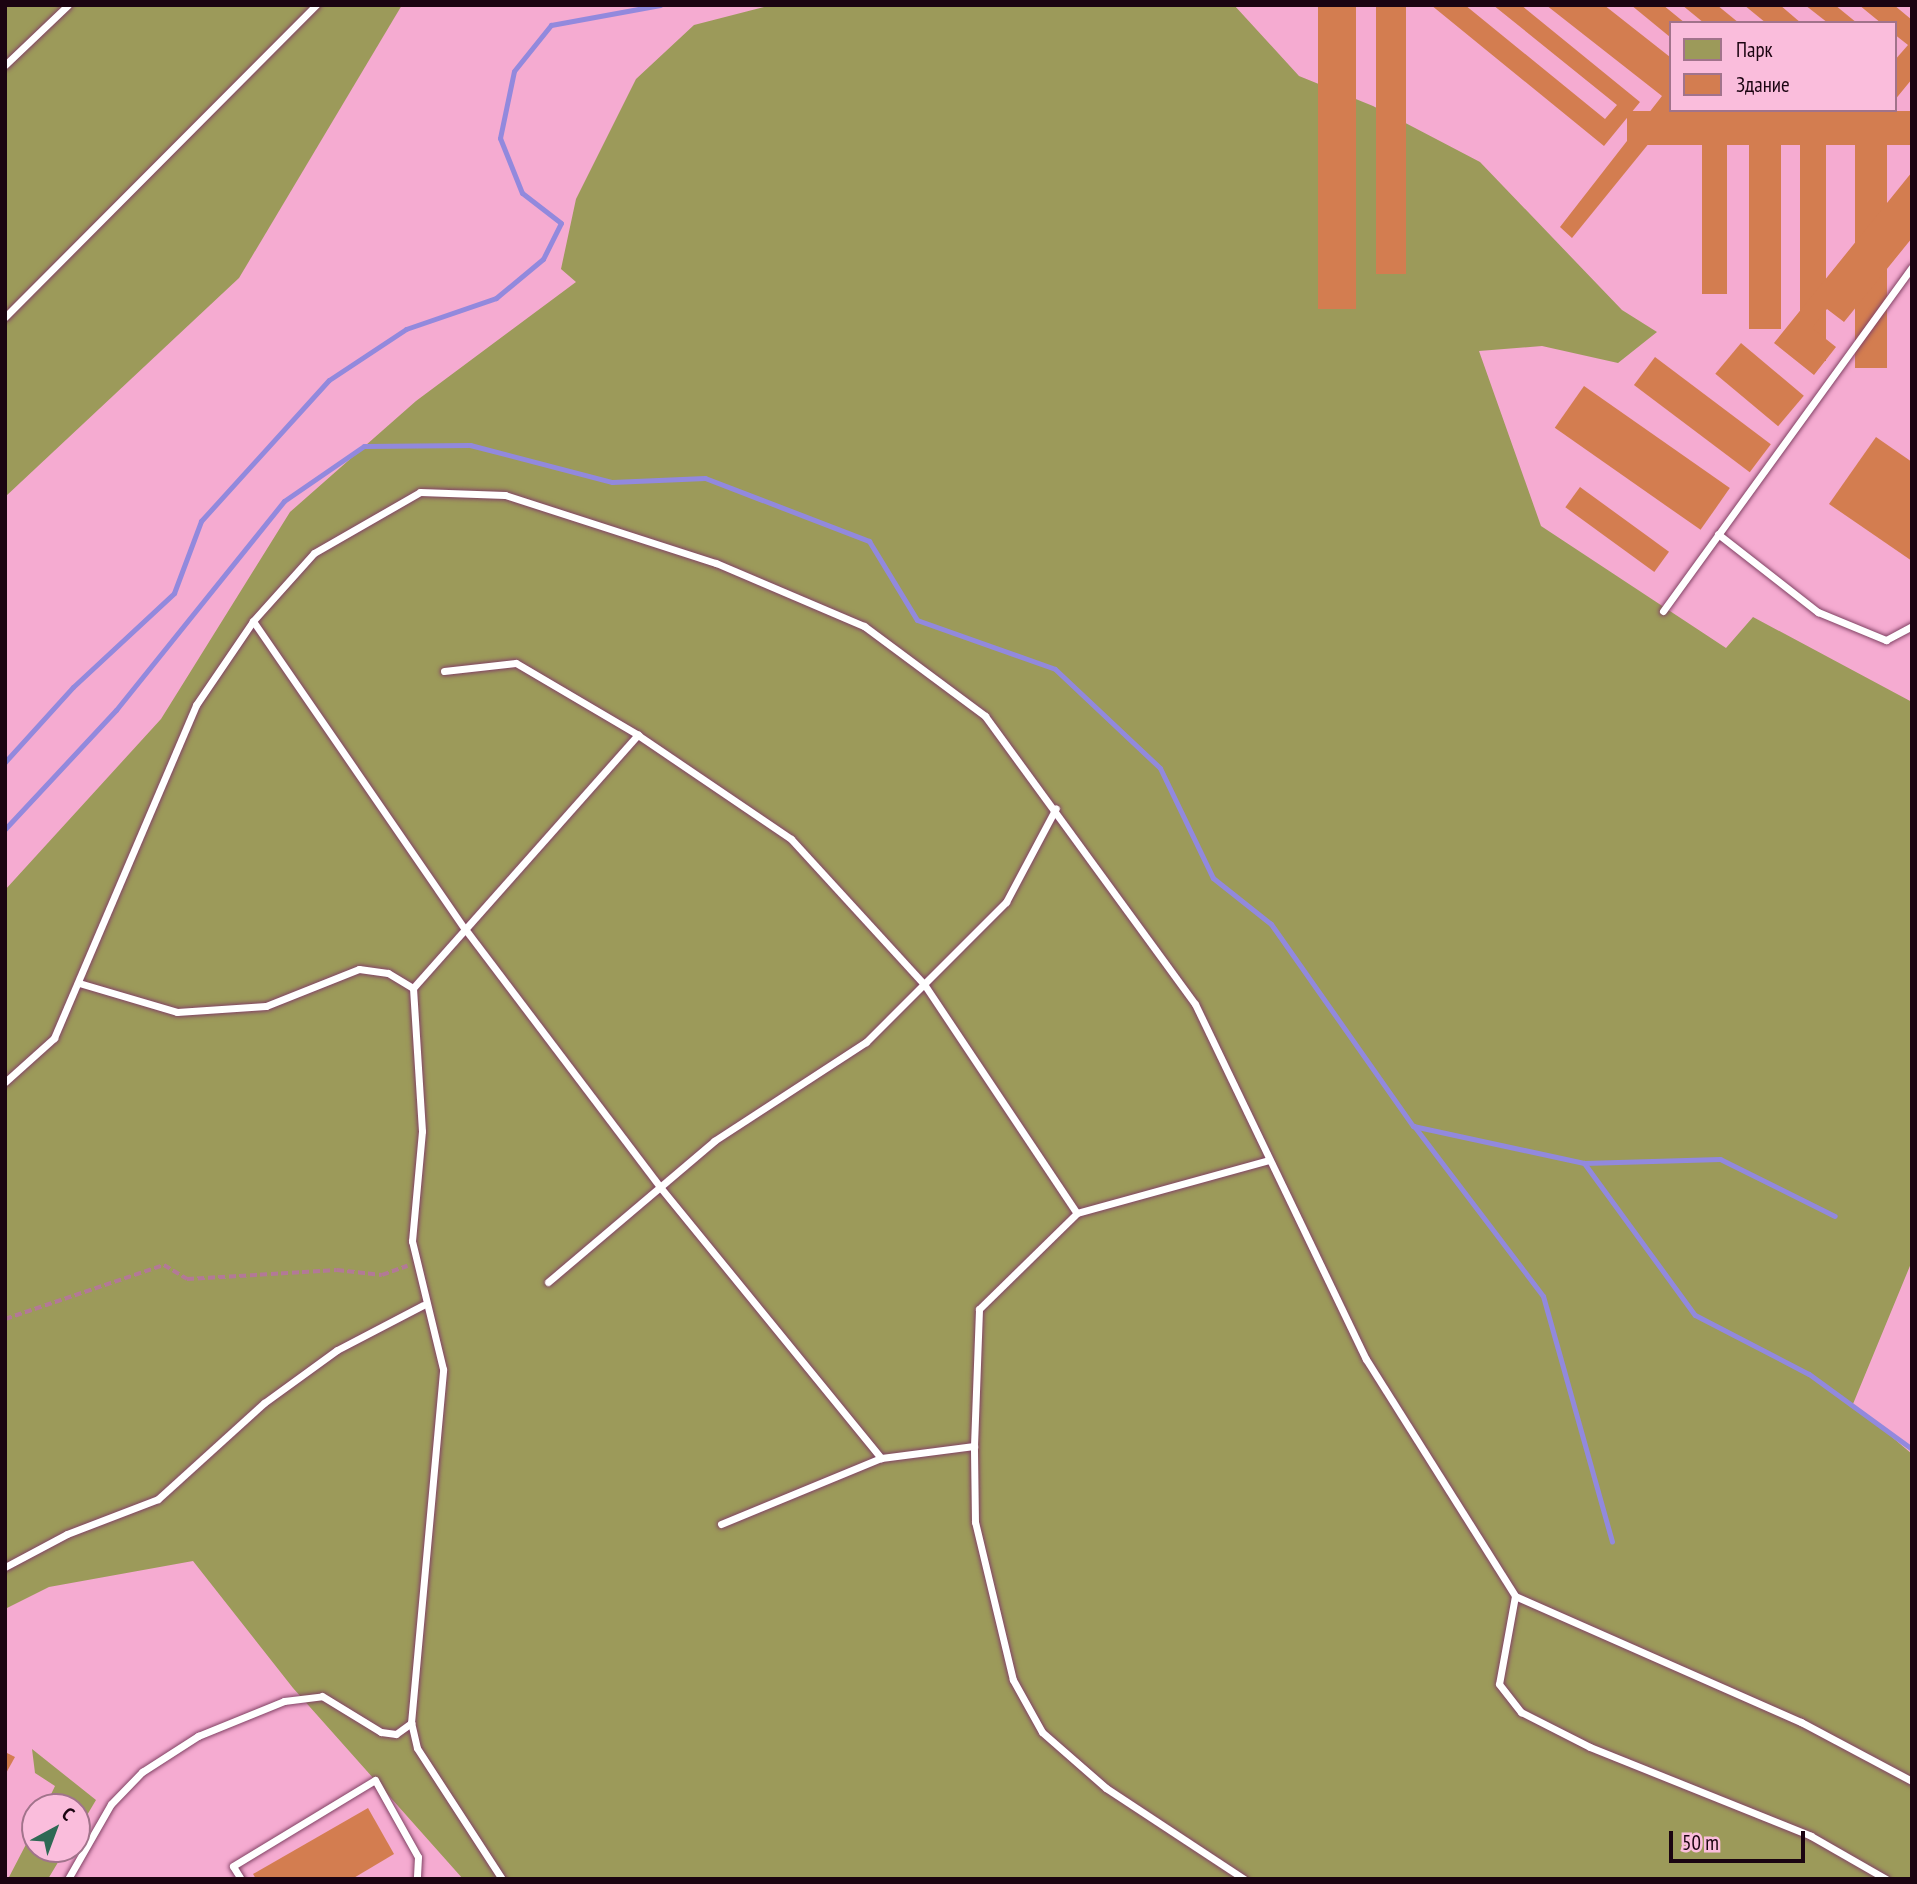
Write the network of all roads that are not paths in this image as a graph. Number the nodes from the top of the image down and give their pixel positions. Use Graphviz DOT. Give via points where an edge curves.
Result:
graph roads {
  1 [pos="68,5"];
  2 [pos="316,5"];
  3 [pos="5,65"];
  4 [pos="1912,267"];
  5 [pos="5,317"];
  6 [pos="1718,534"];
  7 [pos="1663,611"];
  8 [pos="253,621"];
  9 [pos="1912,626"];
  10 [pos="444,671"];
  11 [pos="638,735"];
  12 [pos="1056,808"];
  13 [pos="466,929"];
  14 [pos="79,983"];
  15 [pos="924,984"];
  16 [pos="413,988"];
  17 [pos="5,1082"];
  18 [pos="1269,1160"];
  19 [pos="660,1187"];
  20 [pos="1077,1213"];
  21 [pos="548,1282"];
  22 [pos="423,1305"];
  23 [pos="974,1446"];
  24 [pos="881,1458"];
  25 [pos="721,1524"];
  26 [pos="5,1567"];
  27 [pos="1515,1596"];
  28 [pos="411,1723"];
  29 [pos="1912,1782"];
  30 [pos="68,1879"];
  31 [pos="241,1879"];
  32 [pos="416,1879"];
  33 [pos="502,1879"];
  34 [pos="1244,1879"];
  35 [pos="1886,1879"];
  1 -- 3 [label="lane"];
  2 -- 5 [label="lane"];
  4 -- 6 [label="lane"];
  6 -- 7 [label="lane"];
  6 -- 9 [label="lane" via="1818,612 1886,640"];
  8 -- 12 [label="lane" via="314,553 420,492 505,495 716,563 863,626 985,716"];
  8 -- 13 [label="lane"];
  8 -- 14 [label="lane" via="196,705 116,883"];
  10 -- 11 [label="lane" via="516,663"];
  11 -- 13 [label="lane"];
  11 -- 15 [label="lane" via="792,839"];
  12 -- 15 [label="lane" via="1006,902"];
  12 -- 18 [label="lane" via="1195,1004"];
  13 -- 16 [label="lane"];
  13 -- 19 [label="lane"];
  14 -- 16 [label="lane" via="177,1013 266,1006 359,969 388,973"];
  14 -- 17 [label="lane" via="54,1038"];
  15 -- 19 [label="lane" via="866,1042 714,1141"];
  15 -- 20 [label="lane"];
  16 -- 22 [label="lane" via="422,1131 412,1241"];
  18 -- 20 [label="lane"];
  18 -- 27 [label="lane" via="1366,1359"];
  19 -- 21 [label="lane"];
  19 -- 24 [label="lane"];
  20 -- 23 [label="lane" via="979,1309"];
  22 -- 26 [label="lane" via="337,1350 264,1403 158,1499 66,1534"];
  22 -- 28 [label="lane" via="443,1369"];
  23 -- 24 [label="lane"];
  23 -- 34 [label="lane" via="975,1522 1013,1679 1042,1732 1106,1788"];
  24 -- 25 [label="lane"];
  27 -- 29 [label="lane" via="1801,1722"];
  27 -- 35 [label="lane" via="1499,1684 1521,1712 1590,1747 1811,1836"];
  28 -- 30 [label="lane" via="396,1734 382,1732 322,1696 284,1701 198,1736 142,1772 111,1804"];
  28 -- 33 [label="lane" via="417,1748"];
  31 -- 32 [label="lane" via="233,1866 375,1780 418,1857"];
}
